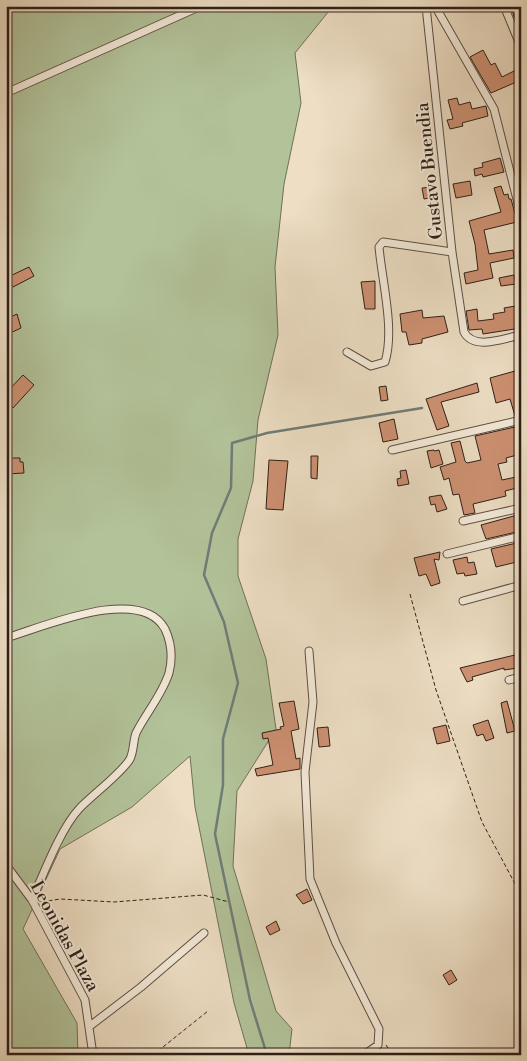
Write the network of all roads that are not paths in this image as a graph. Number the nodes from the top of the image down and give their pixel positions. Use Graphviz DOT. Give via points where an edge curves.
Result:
graph roads {
  1 [pos="201,6"];
  2 [pos="426,6"];
  3 [pos="435,6"];
  4 [pos="504,6"];
  5 [pos="521,47"];
  6 [pos="6,93"];
  7 [pos="521,215"];
  8 [pos="452,252"];
  9 [pos="521,335"];
  10 [pos="347,352"];
  11 [pos="521,420"];
  12 [pos="392,450"];
  13 [pos="521,508"];
  14 [pos="464,521"];
  15 [pos="521,536"];
  16 [pos="447,554"];
  17 [pos="521,585"];
  18 [pos="463,601"];
  19 [pos="6,638"];
  20 [pos="309,651"];
  21 [pos="521,677"];
  22 [pos="509,680"];
  23 [pos="6,865"];
  24 [pos="33,902"];
  25 [pos="204,933"];
  26 [pos="90,1026"];
  27 [pos="92,1055"];
  28 [pos="364,1055"];
  1 -- 6 [label="street"];
  2 -- 8 [label="street, Gustavo Buendia"];
  3 -- 7 [label="street" via="494,109"];
  4 -- 5 [label="street"];
  8 -- 9 [label="street, Gustavo Buendia" via="464,332 469,340 479,343"];
  8 -- 10 [label="street" via="383,242 379,247 390,333 386,362 370,366"];
  11 -- 12 [label="street"];
  13 -- 14 [label="street"];
  15 -- 16 [label="street"];
  17 -- 18 [label="street"];
  19 -- 24 [label="street" via="104,610 140,610 161,622 172,652 168,674 135,735 130,759 78,810 64,832"];
  20 -- 28 [label="street" via="313,702 306,772 310,879 336,943 379,1028 378,1045"];
  21 -- 22 [label="street"];
  23 -- 24 [label="street, Leonidas Plaza"];
  24 -- 26 [label="street, Leonidas Plaza" via="85,1000"];
  25 -- 26 [label="street"];
  26 -- 27 [label="street, Leonidas Plaza"];
}
